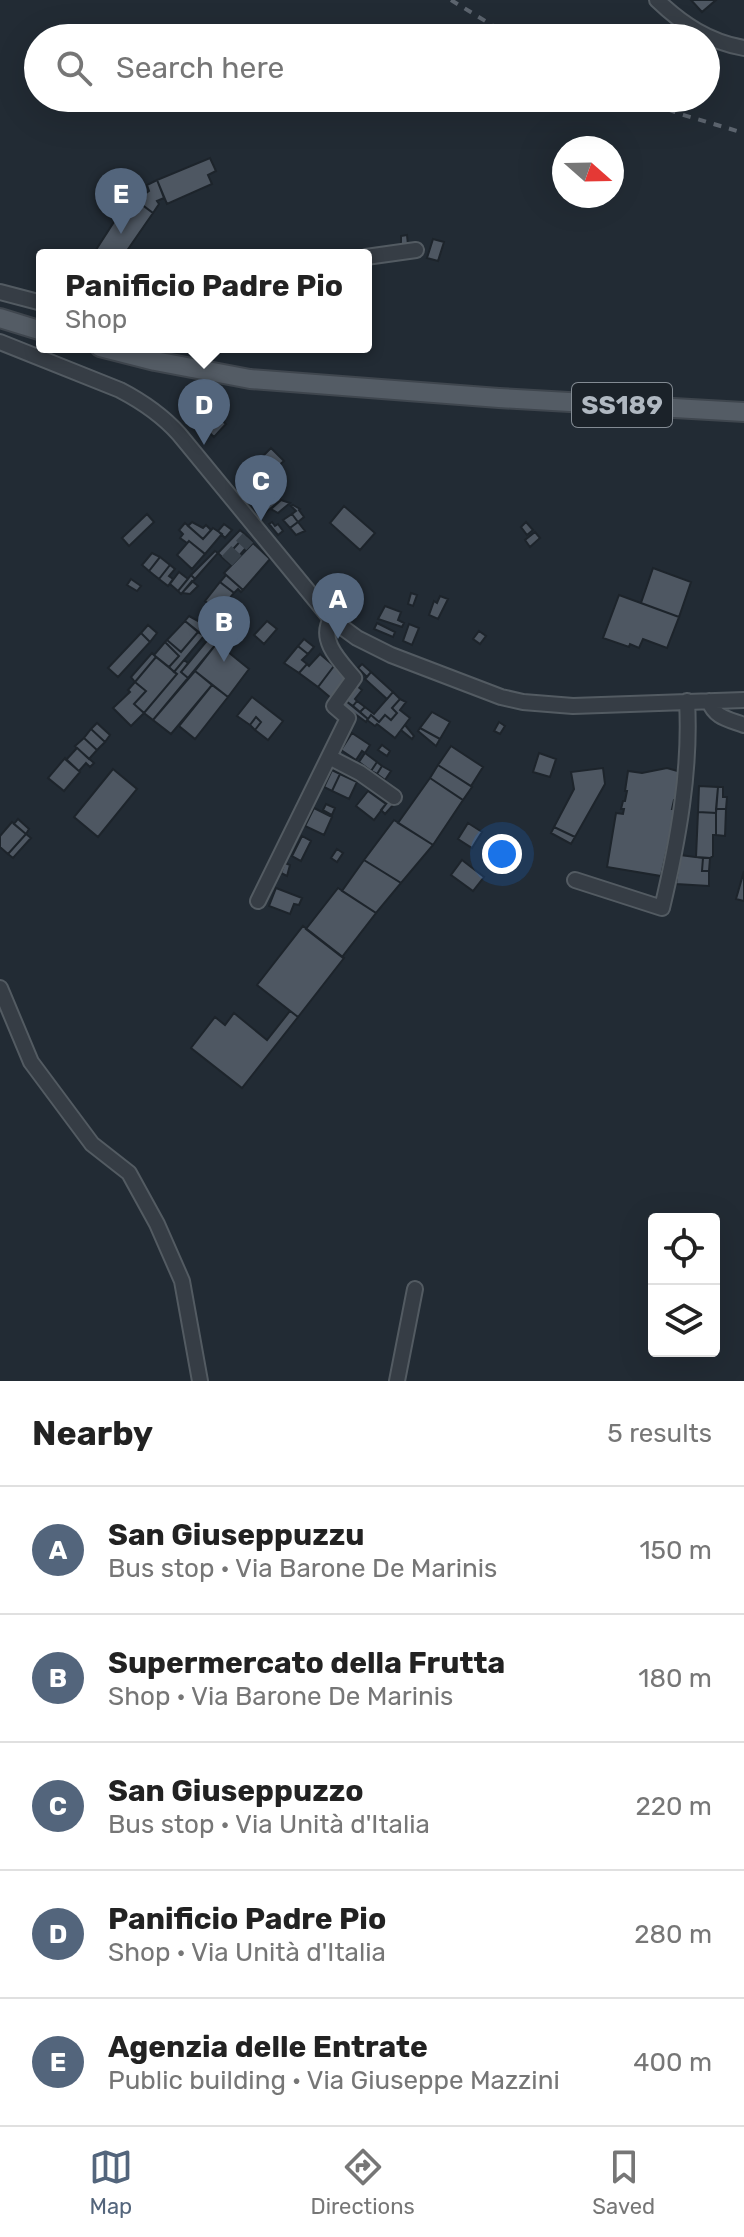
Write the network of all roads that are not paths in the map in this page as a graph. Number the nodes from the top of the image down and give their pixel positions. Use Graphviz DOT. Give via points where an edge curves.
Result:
graph roads {
  1 [pos="657,0"];
  2 [pos="687,24"];
  3 [pos="720,42"];
  4 [pos="744,48"];
  5 [pos="416,250"];
  6 [pos="372,256"];
  7 [pos="0,292"];
  8 [pos="36,301"];
  9 [pos="0,318"];
  10 [pos="36,329"];
  11 [pos="0,342"];
  12 [pos="124,353"];
  13 [pos="744,412"];
  14 [pos="331,619"];
  15 [pos="744,700"];
  16 [pos="687,701"];
  17 [pos="709,701"];
  18 [pos="744,725"];
  19 [pos="329,757"];
  20 [pos="394,797"];
  21 [pos="575,880"];
  22 [pos="258,901"];
  23 [pos="0,988"];
  24 [pos="415,1289"];
  25 [pos="200,1381"];
  26 [pos="397,1381"];
  1 -- 2 [label="street"];
  3 -- 4 [label="street"];
  5 -- 6 [label="street"];
  7 -- 8 [label="street"];
  9 -- 10 [label="main road"];
  11 -- 14 [label="street" via="149,407 179,434 252,533"];
  12 -- 13 [label="main road, SS189" via="250,379"];
  14 -- 16 [label="street" via="391,655 501,697 573,706"];
  14 -- 19 [label="street" via="329,647 354,678 334,706 348,718"];
  15 -- 17 [label="street"];
  16 -- 17 [label="street"];
  16 -- 21 [label="street" via="689,736 662,908"];
  17 -- 18 [label="street" via="719,716"];
  19 -- 20 [label="street"];
  19 -- 22 [label="street"];
  23 -- 25 [label="street" via="31,1062 92,1144 129,1173 157,1224 182,1281"];
  24 -- 26 [label="street"];
}
